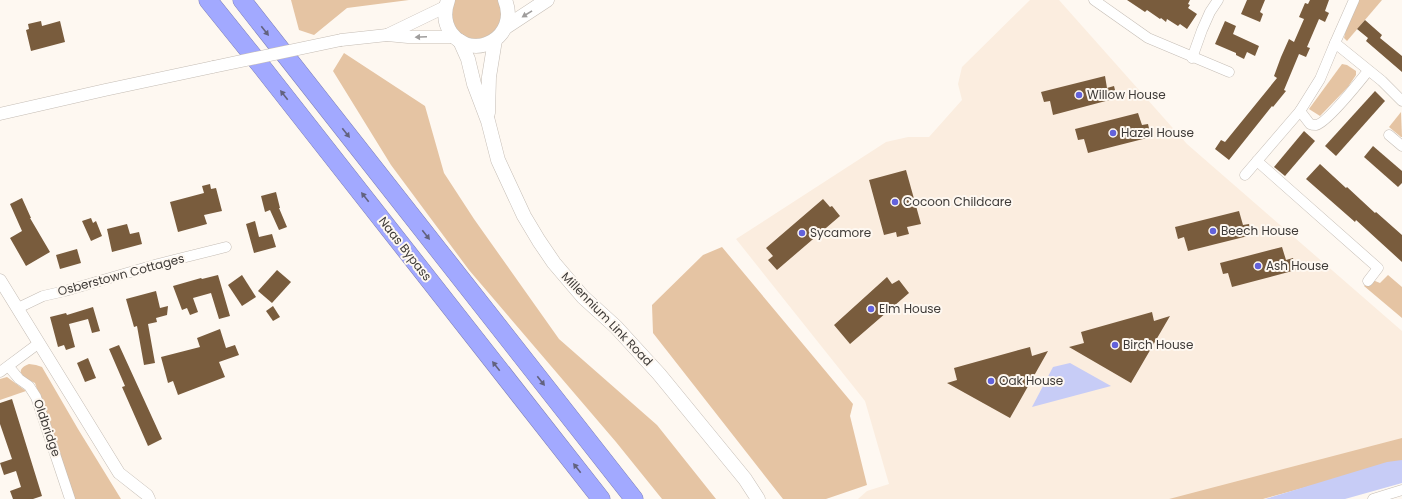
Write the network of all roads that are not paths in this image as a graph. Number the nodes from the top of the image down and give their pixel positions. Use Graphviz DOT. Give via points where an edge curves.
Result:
graph roads {
  1 [pos="208,0"];
  2 [pos="242,0"];
  3 [pos="505,0"];
  4 [pos="547,0"];
  5 [pos="1094,0"];
  6 [pos="1218,0"];
  7 [pos="1354,0"];
  8 [pos="446,4"];
  9 [pos="506,27"];
  10 [pos="386,35"];
  11 [pos="458,39"];
  12 [pos="495,40"];
  13 [pos="1335,43"];
  14 [pos="1192,58"];
  15 [pos="1368,71"];
  16 [pos="1229,72"];
  17 [pos="1402,101"];
  18 [pos="1300,111"];
  19 [pos="0,114"];
  20 [pos="488,121"];
  21 [pos="1389,135"];
  22 [pos="1402,146"];
  23 [pos="1258,161"];
  24 [pos="1245,175"];
  25 [pos="226,247"];
  26 [pos="0,280"];
  27 [pos="1368,281"];
  28 [pos="18,308"];
  29 [pos="39,342"];
  30 [pos="4,369"];
  31 [pos="1402,490"];
  32 [pos="148,497"];
  33 [pos="70,499"];
  34 [pos="601,499"];
  35 [pos="634,499"];
  36 [pos="758,499"];
  37 [pos="1373,499"];
  34 -- 1 [label="highway, Naas Bypass, one-way"];
  2 -- 35 [label="highway, Naas Bypass, one-way"];
  3 -- 9 [label="main road" via="509,17"];
  4 -- 9 [label="main road, one-way"];
  5 -- 14 [label="street" via="1148,38"];
  6 -- 14 [label="street" via="1210,12"];
  7 -- 13 [label="street"];
  8 -- 10 [label="street"];
  8 -- 11 [label="main road, Millennium Link Road" via="445,18 448,28"];
  9 -- 12 [label="main road"];
  11 -- 10 [label="street, one-way"];
  10 -- 19 [label="street, bridge" via="341,40"];
  11 -- 12 [label="main road" via="469,45 478,46"];
  11 -- 20 [label="main road, Millennium Link Road" via="468,59"];
  12 -- 20 [label="main road, Millennium Link Road" via="489,77"];
  13 -- 15 [label="street"];
  13 -- 18 [label="street" via="1320,79"];
  14 -- 16 [label="street"];
  15 -- 17 [label="street"];
  15 -- 18 [label="street" via="1324,121 1316,125 1310,124"];
  18 -- 23 [label="street"];
  20 -- 36 [label="main road, Millennium Link Road" via="498,160 512,192 554,263 583,297 659,374 745,479"];
  21 -- 22 [label="street"];
  23 -- 24 [label="street"];
  23 -- 27 [label="street" via="1378,268"];
  25 -- 28 [label="street, Osberstown Cottages" via="42,296"];
  26 -- 28 [label="street"];
  28 -- 29 [label="street"];
  29 -- 30 [label="street, Oldbridge"];
  29 -- 32 [label="street" via="119,473"];
  30 -- 33 [label="street, Oldbridge" via="29,386 36,397"];
  31 -- 37 [label="street"];
}
